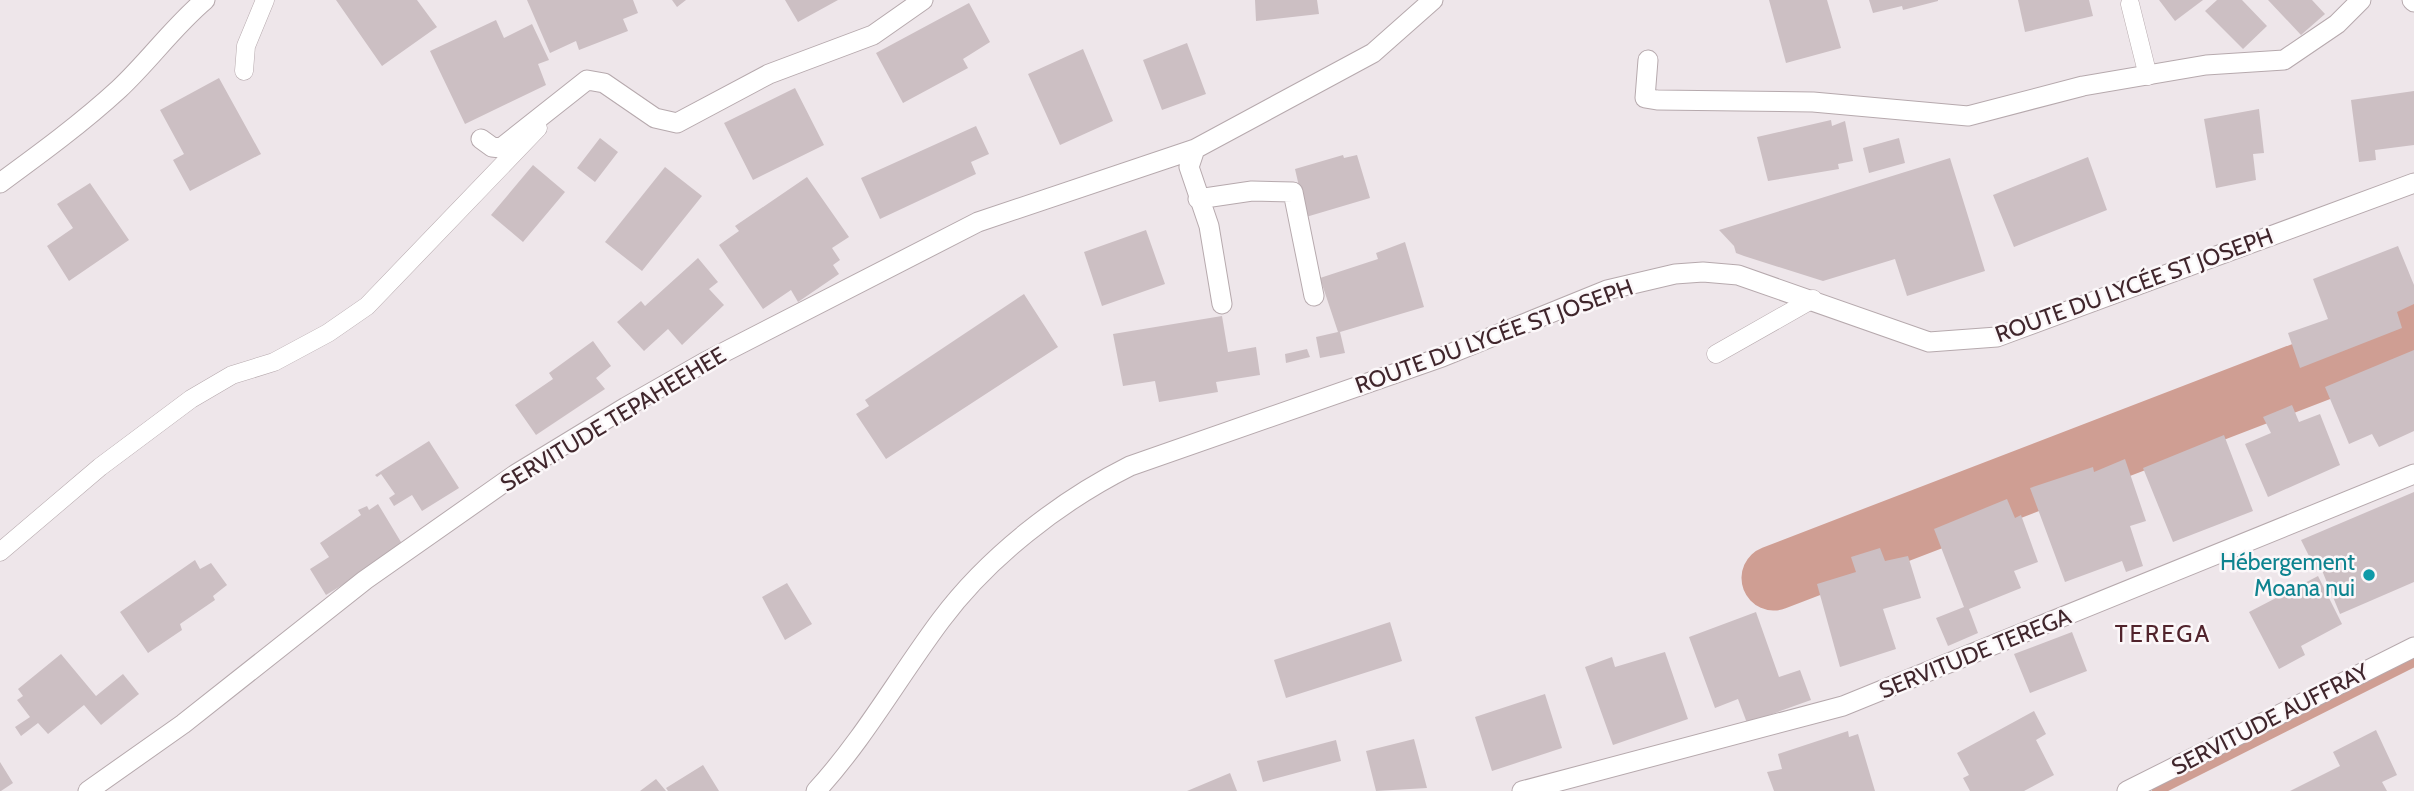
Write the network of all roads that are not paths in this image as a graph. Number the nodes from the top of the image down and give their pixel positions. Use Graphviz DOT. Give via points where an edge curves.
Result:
graph roads {
  1 [pos="205,0"];
  2 [pos="265,0"];
  3 [pos="923,0"];
  4 [pos="1433,0"];
  5 [pos="2361,0"];
  6 [pos="2130,4"];
  7 [pos="1648,60"];
  8 [pos="244,72"];
  9 [pos="2148,76"];
  10 [pos="594,81"];
  11 [pos="481,139"];
  12 [pos="1195,149"];
  13 [pos="0,183"];
  14 [pos="2414,183"];
  15 [pos="1199,199"];
  16 [pos="1314,296"];
  17 [pos="1813,299"];
  18 [pos="1222,304"];
  19 [pos="1716,354"];
  20 [pos="2414,474"];
  21 [pos="0,552"];
  22 [pos="2414,646"];
  23 [pos="88,791"];
  24 [pos="816,791"];
  25 [pos="1522,791"];
  26 [pos="2127,791"];
  1 -- 13 [label="street" via="121,87 65,136"];
  2 -- 8 [label="lane" via="246,46"];
  3 -- 10 [label="street" via="873,35 769,74 677,123 655,118"];
  4 -- 12 [label="street, SERVITUDE TEPAHEEHEE" via="1373,54"];
  5 -- 9 [label="street" via="2336,24 2284,60 2206,65"];
  6 -- 9 [label="lane"];
  7 -- 9 [label="street" via="1645,98 1813,102 1968,116 2083,86"];
  10 -- 11 [label="street" via="587,80 501,148"];
  10 -- 21 [label="lane" via="525,141 367,306 274,362 232,375 191,399 100,467"];
  12 -- 15 [label="street" via="1189,167"];
  12 -- 23 [label="street, SERVITUDE TEPAHEEHEE" via="978,222 626,407 516,474 365,580 183,724"];
  14 -- 17 [label="street, ROUTE DU LYCÉE ST JOSEPH" via="1997,337 1930,342"];
  15 -- 16 [label="street" via="1252,191 1293,192"];
  15 -- 18 [label="street" via="1209,226"];
  17 -- 19 [label="lane"];
  17 -- 24 [label="street, ROUTE DU LYCÉE ST JOSEPH" via="1736,275 1703,272 1659,277 1607,290 1442,357 1120,471 1063,507 973,583"];
  20 -- 25 [label="street, SERVITUDE TEREGA" via="1843,706"];
  22 -- 26 [label="street, SERVITUDE AUFFRAY"];
}
